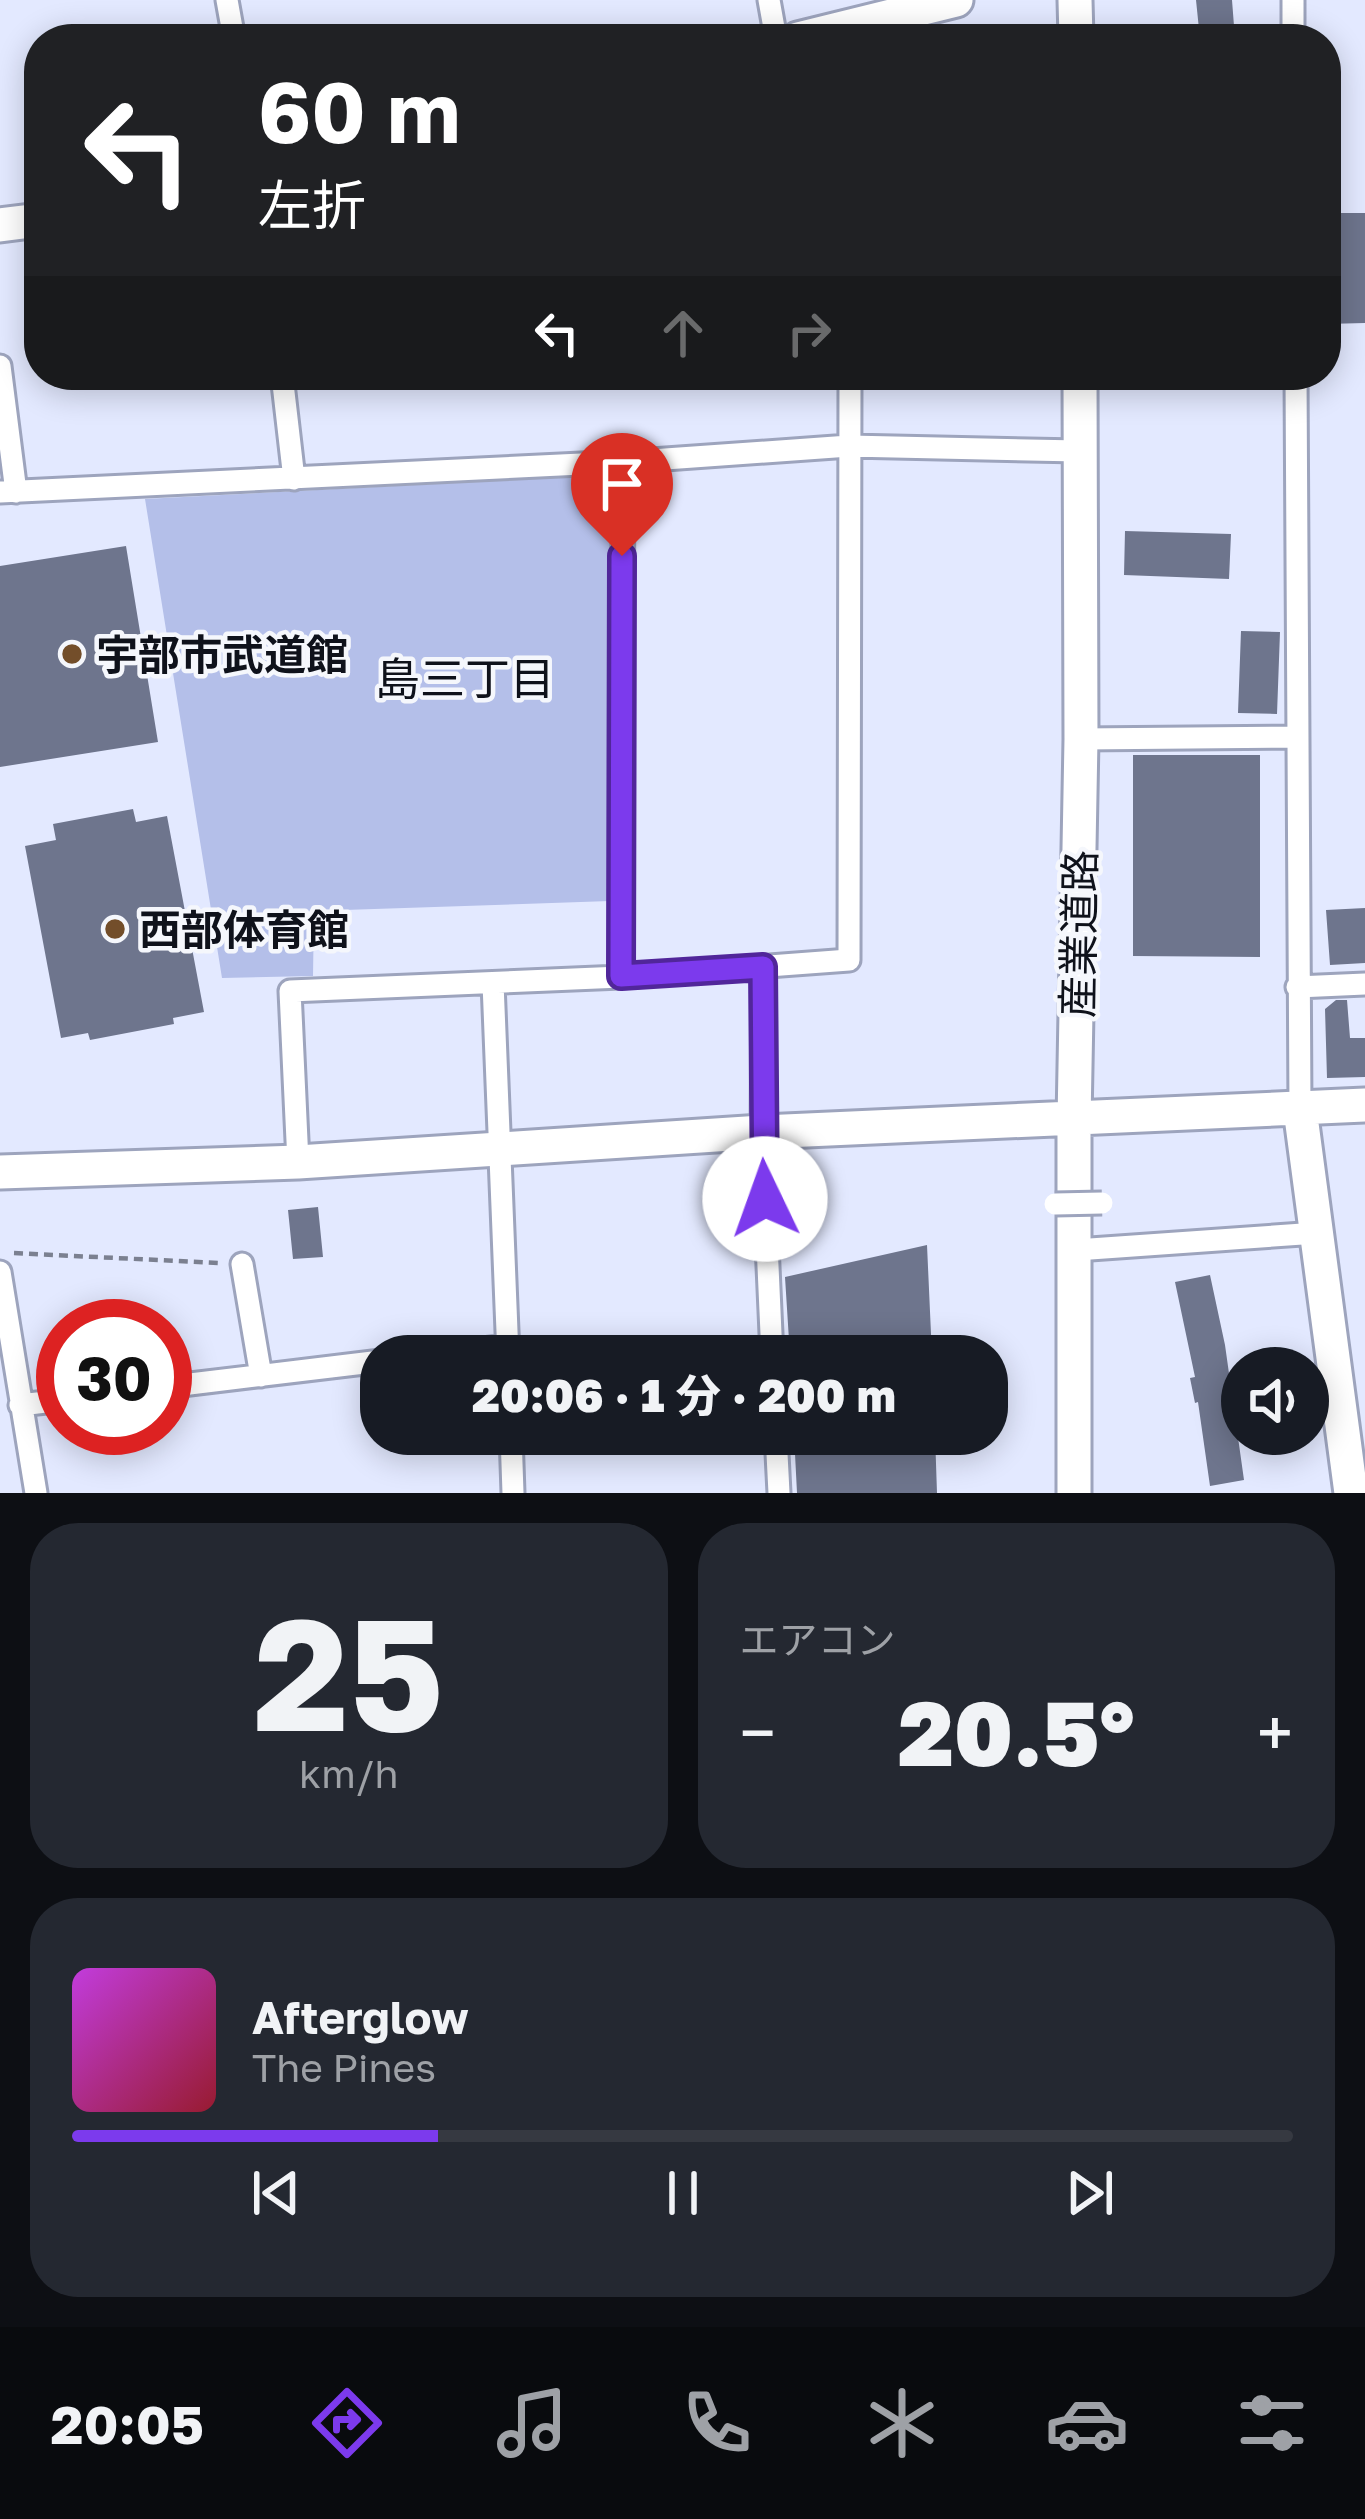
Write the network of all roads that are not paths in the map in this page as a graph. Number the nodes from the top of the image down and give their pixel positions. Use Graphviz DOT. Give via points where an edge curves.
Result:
graph roads {
  1 [pos="956,0"];
  2 [pos="859,24"];
  3 [pos="0,367"];
  4 [pos="284,390"];
  5 [pos="850,390"];
  6 [pos="1080,390"];
  7 [pos="1296,390"];
  8 [pos="849,446"];
  9 [pos="1079,451"];
  10 [pos="623,462"];
  11 [pos="294,479"];
  12 [pos="8,492"];
  13 [pos="1296,737"];
  14 [pos="1081,739"];
  15 [pos="763,967"];
  16 [pos="621,976"];
  17 [pos="493,983"];
  18 [pos="1365,984"];
  19 [pos="1297,987"];
  20 [pos="1365,1105"];
  21 [pos="1300,1109"];
  22 [pos="1074,1121"];
  23 [pos="762,1132"];
  24 [pos="502,1150"];
  25 [pos="298,1162"];
  26 [pos="0,1172"];
  27 [pos="1102,1203"];
  28 [pos="1054,1204"];
  29 [pos="1317,1233"];
  30 [pos="1076,1250"];
  31 [pos="242,1264"];
  32 [pos="0,1273"];
  33 [pos="508,1335"];
  34 [pos="771,1335"];
  35 [pos="360,1364"];
  36 [pos="260,1376"];
  37 [pos="192,1384"];
  38 [pos="36,1403"];
  39 [pos="20,1405"];
  40 [pos="512,1455"];
  41 [pos="777,1455"];
  42 [pos="36,1493"];
  43 [pos="513,1493"];
  44 [pos="779,1493"];
  45 [pos="1074,1493"];
  46 [pos="1351,1493"];
  1 -- 2 [label="street"];
  3 -- 12 [label="street"];
  4 -- 11 [label="street"];
  5 -- 8 [label="street"];
  6 -- 9 [label="street, 産業道路"];
  7 -- 13 [label="street"];
  8 -- 9 [label="street"];
  8 -- 10 [label="street"];
  8 -- 15 [label="street" via="849,960"];
  9 -- 14 [label="street, 産業道路"];
  10 -- 11 [label="street"];
  10 -- 16 [label="street"];
  11 -- 12 [label="street"];
  13 -- 14 [label="street"];
  13 -- 19 [label="street"];
  14 -- 22 [label="street, 産業道路"];
  15 -- 16 [label="street"];
  15 -- 23 [label="street"];
  16 -- 17 [label="street"];
  17 -- 24 [label="street"];
  17 -- 25 [label="street" via="290,992"];
  18 -- 19 [label="street"];
  19 -- 21 [label="street"];
  20 -- 21 [label="street"];
  21 -- 22 [label="street"];
  21 -- 29 [label="street"];
  22 -- 23 [label="street"];
  22 -- 30 [label="street, 産業道路"];
  23 -- 24 [label="street"];
  23 -- 34 [label="street"];
  24 -- 25 [label="street"];
  24 -- 33 [label="street"];
  25 -- 26 [label="street"];
  27 -- 28 [label="street, bridge"];
  29 -- 30 [label="street"];
  29 -- 46 [label="street"];
  30 -- 45 [label="street, 産業道路"];
  31 -- 36 [label="street"];
  32 -- 39 [label="street"];
  35 -- 36 [label="street"];
  36 -- 37 [label="street"];
  38 -- 39 [label="street"];
  39 -- 42 [label="street"];
  40 -- 43 [label="street"];
  41 -- 44 [label="street"];
}
